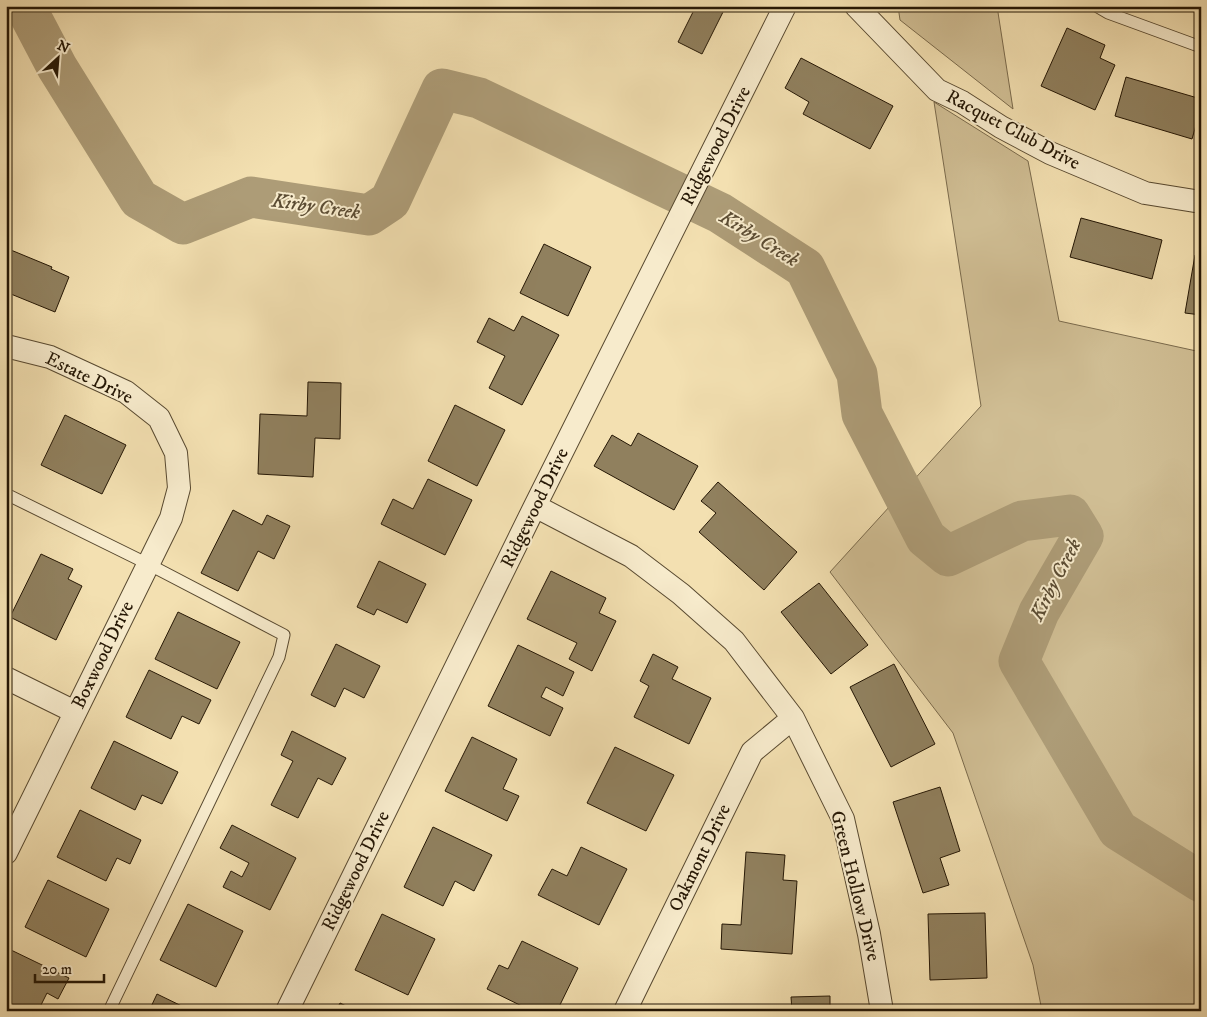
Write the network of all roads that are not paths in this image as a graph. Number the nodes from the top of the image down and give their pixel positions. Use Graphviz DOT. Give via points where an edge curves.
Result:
graph roads {
  1 [pos="785,6"];
  2 [pos="856,6"];
  3 [pos="1096,6"];
  4 [pos="1201,47"];
  5 [pos="1201,202"];
  6 [pos="6,346"];
  7 [pos="176,453"];
  8 [pos="6,494"];
  9 [pos="535,506"];
  10 [pos="148,564"];
  11 [pos="6,678"];
  12 [pos="75,712"];
  13 [pos="793,718"];
  14 [pos="9,841"];
  15 [pos="108,1011"];
  16 [pos="287,1011"];
  17 [pos="625,1011"];
  18 [pos="882,1011"];
  1 -- 9 [label="street, Ridgewood Drive"];
  2 -- 5 [label="street, Racquet Club Drive" via="937,90 1001,127 1050,153 1145,193"];
  3 -- 4 [label="lane"];
  6 -- 7 [label="street, Estate Drive" via="50,357 126,392 159,418"];
  7 -- 10 [label="street, Boxwood Drive" via="179,488 171,518"];
  8 -- 10 [label="lane"];
  9 -- 13 [label="street, Green Hollow Drive" via="631,556 681,594 734,640"];
  9 -- 16 [label="street, Ridgewood Drive"];
  10 -- 12 [label="street, Boxwood Drive"];
  10 -- 15 [label="lane" via="284,635 279,657"];
  11 -- 12 [label="street"];
  12 -- 14 [label="street, Boxwood Drive"];
  13 -- 17 [label="street, Oakmont Drive" via="752,752"];
  13 -- 18 [label="street, Green Hollow Drive" via="843,819 870,934"];
}
